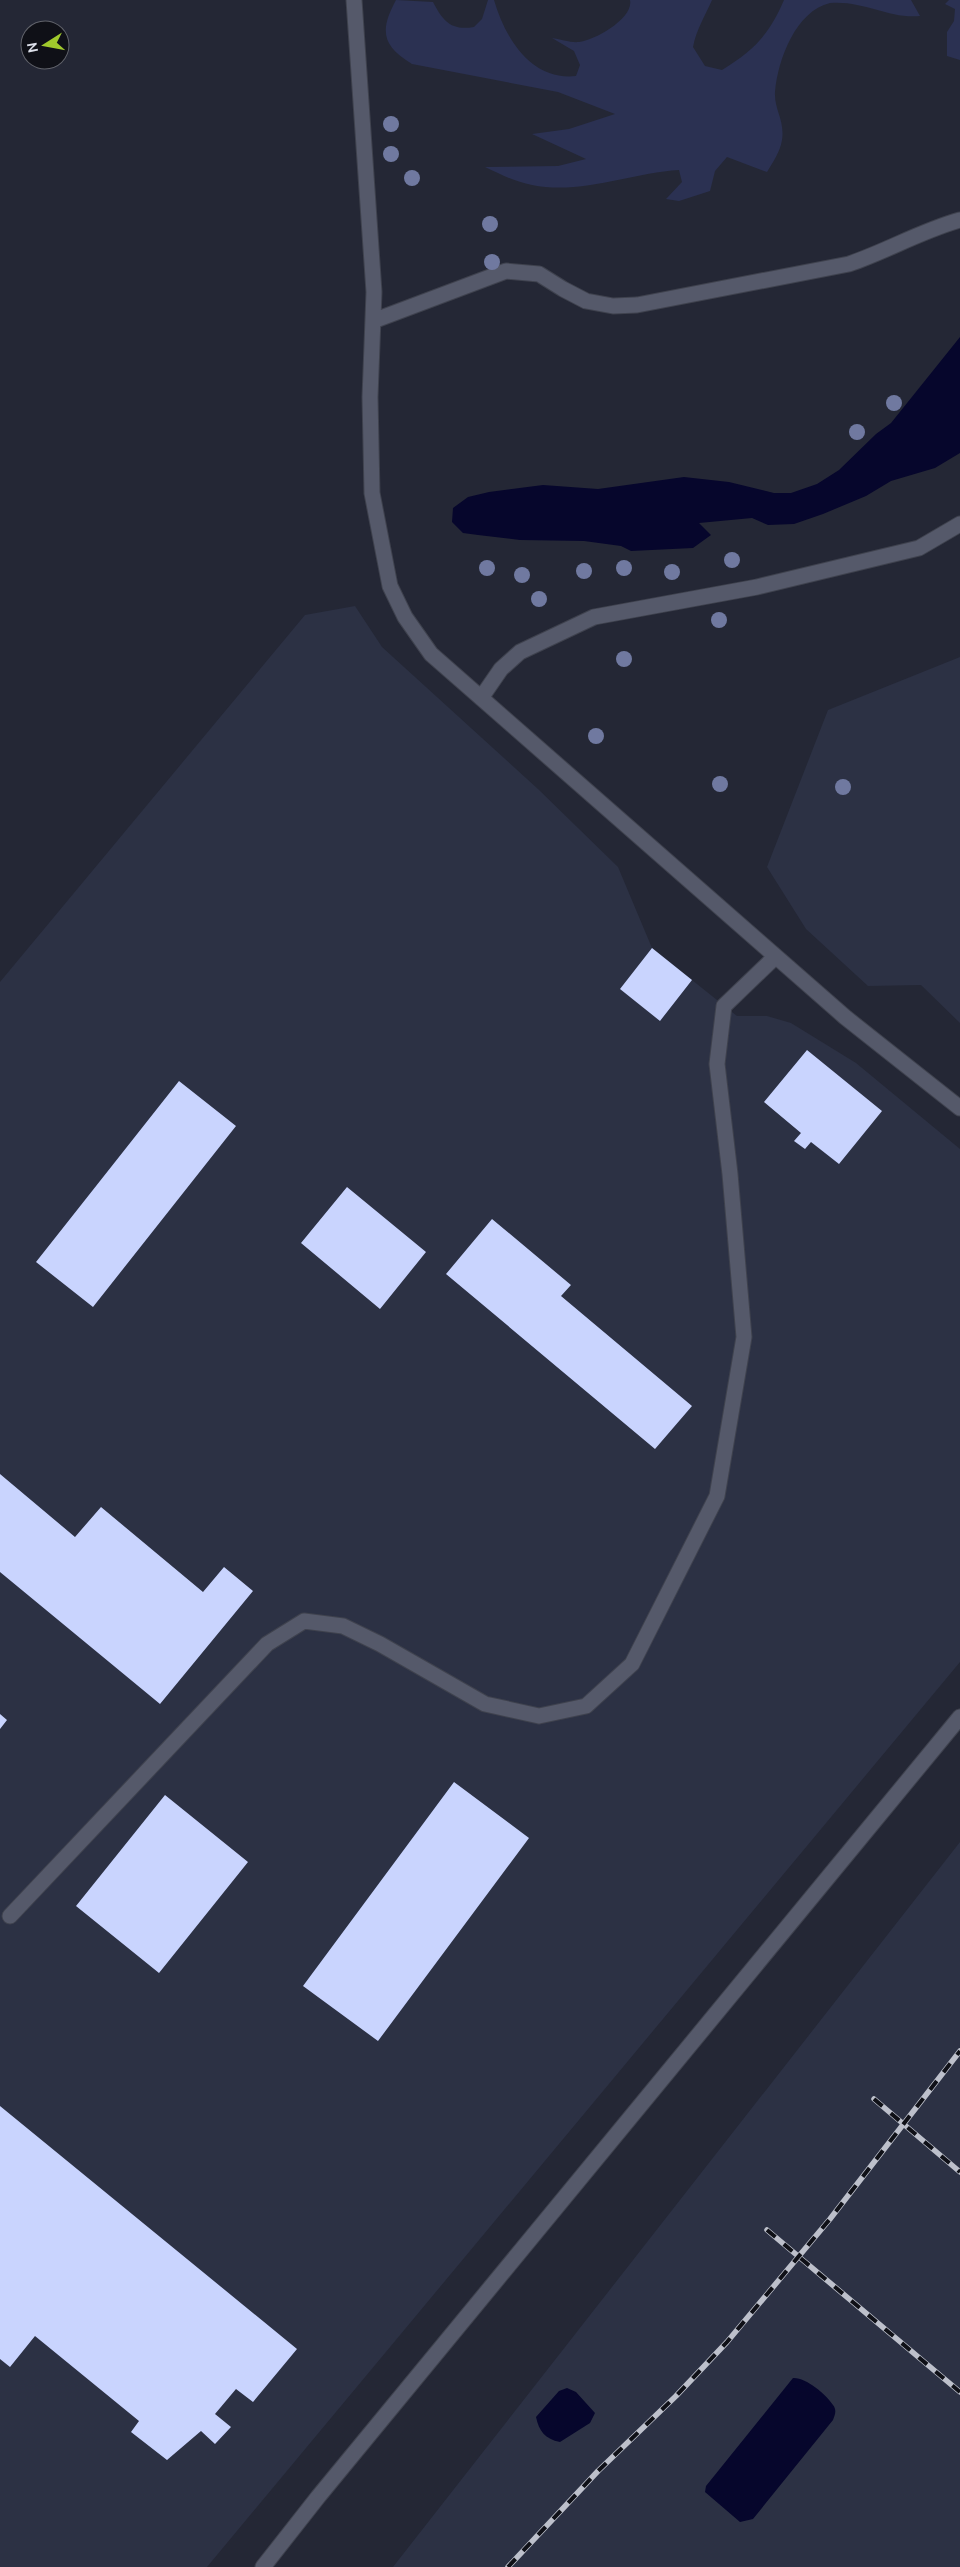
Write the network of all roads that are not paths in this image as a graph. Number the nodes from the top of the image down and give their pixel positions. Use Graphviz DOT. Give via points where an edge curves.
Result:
graph roads {
  1 [pos="354,0"];
  2 [pos="960,220"];
  3 [pos="373,321"];
  4 [pos="960,524"];
  5 [pos="481,698"];
  6 [pos="776,957"];
  7 [pos="960,1108"];
  8 [pos="960,1717"];
  9 [pos="10,1916"];
  10 [pos="263,2567"];
  1 -- 3 [label="street" via="374,292"];
  2 -- 3 [label="street" via="849,264 637,305 613,306 586,301 538,274 506,271"];
  3 -- 5 [label="street" via="370,397 372,493 390,586 405,617 431,654"];
  4 -- 5 [label="street" via="919,548 757,587 594,617 520,652 501,669"];
  5 -- 6 [label="street"];
  6 -- 7 [label="street" via="845,1017"];
  6 -- 9 [label="street" via="724,1006 717,1064 744,1338 717,1496 632,1664 586,1706 539,1716 485,1704 343,1626 304,1621 267,1644"];
  8 -- 10 [label="street"];
}
